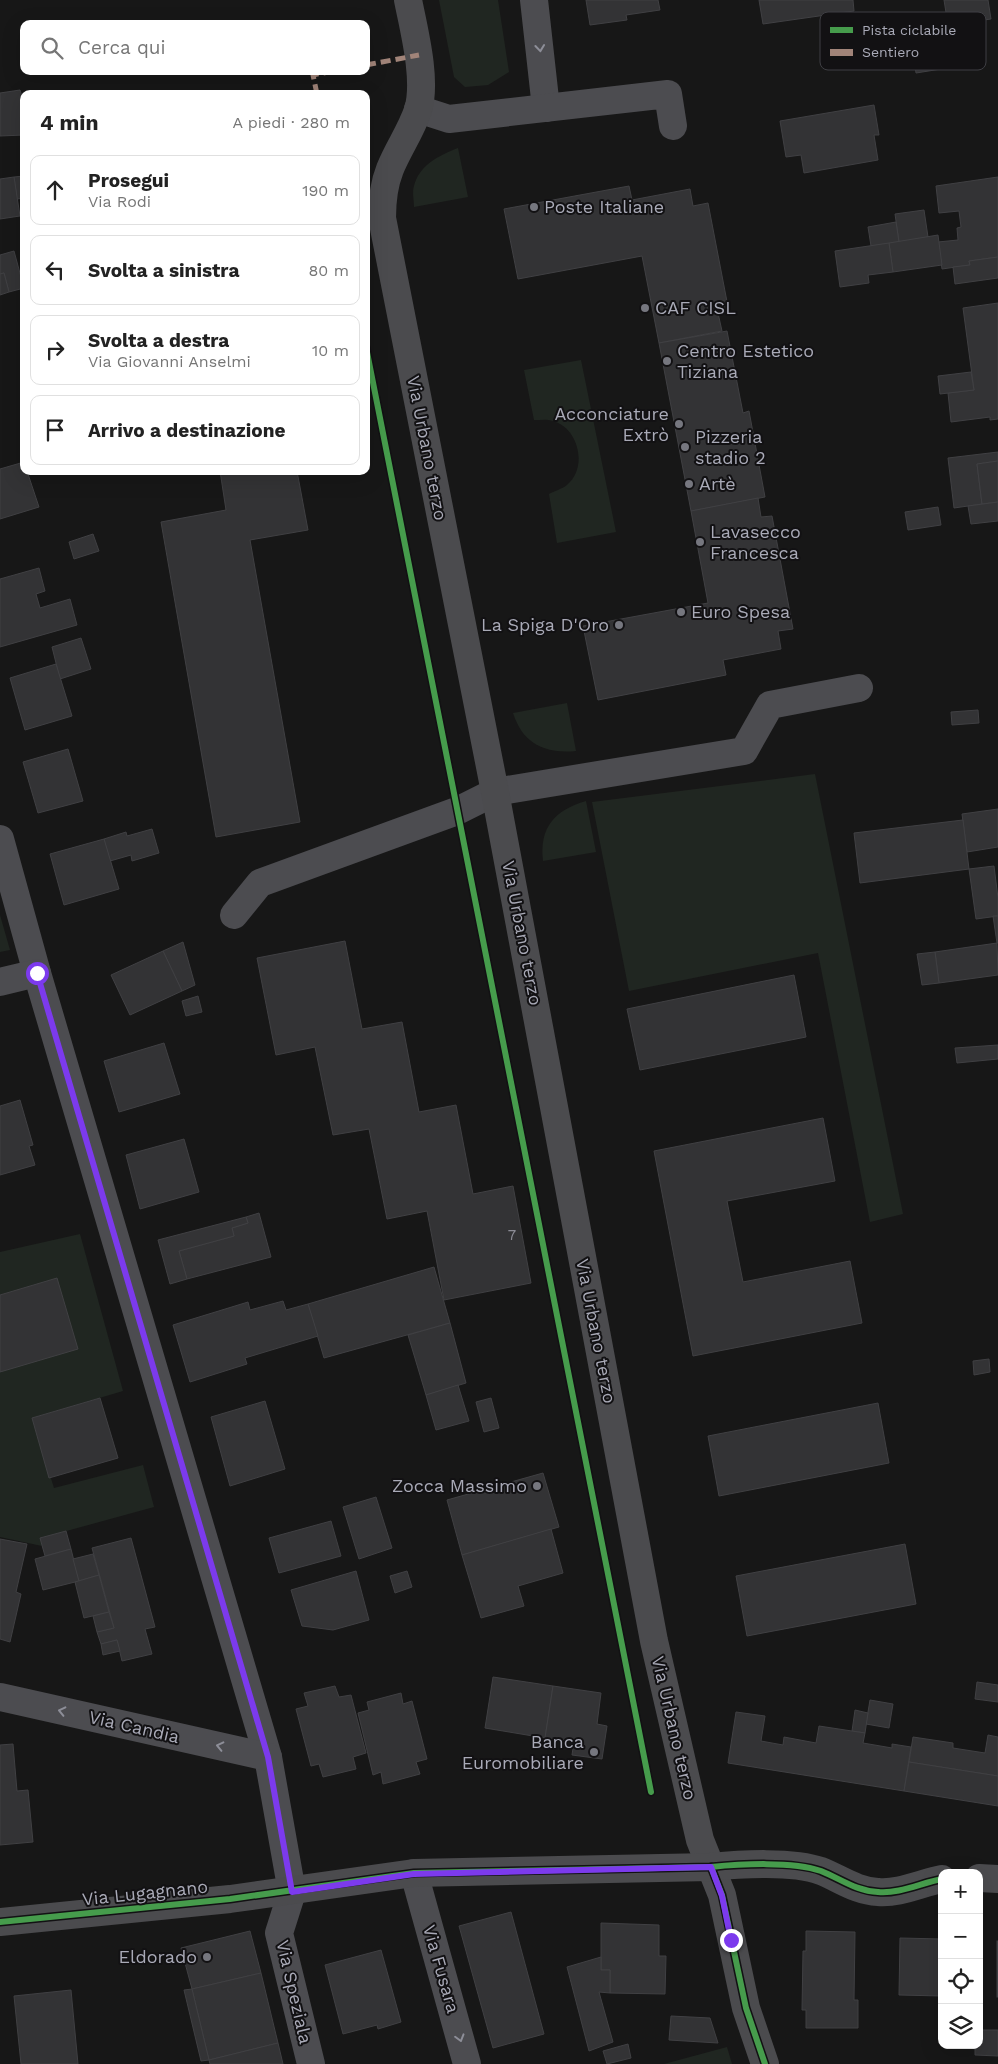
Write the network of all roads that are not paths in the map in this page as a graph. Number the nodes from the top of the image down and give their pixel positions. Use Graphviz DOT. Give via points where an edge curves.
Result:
graph roads {
  1 [pos="408,0"];
  2 [pos="534,0"];
  3 [pos="546,108"];
  4 [pos="418,109"];
  5 [pos="673,126"];
  6 [pos="859,688"];
  7 [pos="495,792"];
  8 [pos="0,839"];
  9 [pos="234,915"];
  10 [pos="37,973"];
  11 [pos="0,982"];
  12 [pos="0,1697"];
  13 [pos="268,1757"];
  14 [pos="711,1867"];
  15 [pos="414,1874"];
  16 [pos="983,1878"];
  17 [pos="998,1879"];
  18 [pos="938,1880"];
  19 [pos="292,1892"];
  20 [pos="0,1922"];
  21 [pos="311,2064"];
  22 [pos="467,2064"];
  23 [pos="764,2064"];
  1 -- 4 [label="street, Via Urbano terzo" via="419,55"];
  2 -- 3 [label="street, one-way"];
  3 -- 4 [label="street" via="449,119"];
  3 -- 5 [label="street" via="668,94"];
  4 -- 7 [label="street, Via Urbano terzo" via="389,170 382,218"];
  6 -- 7 [label="street" via="770,705 744,751"];
  7 -- 9 [label="street" via="457,811 260,883"];
  7 -- 14 [label="street, Via Urbano terzo" via="654,1641 700,1840"];
  8 -- 10 [label="street"];
  10 -- 11 [label="street"];
  10 -- 13 [label="street"];
  13 -- 12 [label="street, Via Candia, one-way"];
  13 -- 19 [label="street"];
  14 -- 15 [label="street, Via Lugagnano"];
  14 -- 18 [label="street, Via Lugagnano" via="745,1863 799,1867 820,1871 855,1888 880,1893"];
  14 -- 23 [label="street, Via Urbano terzo" via="722,1896 746,2008"];
  15 -- 19 [label="street, Via Lugagnano"];
  15 -- 22 [label="street, Via Fusara, one-way"];
  16 -- 17 [label="street"];
  19 -- 20 [label="street, Via Lugagnano"];
  19 -- 21 [label="street, Via Speziala" via="279,1933"];
}
